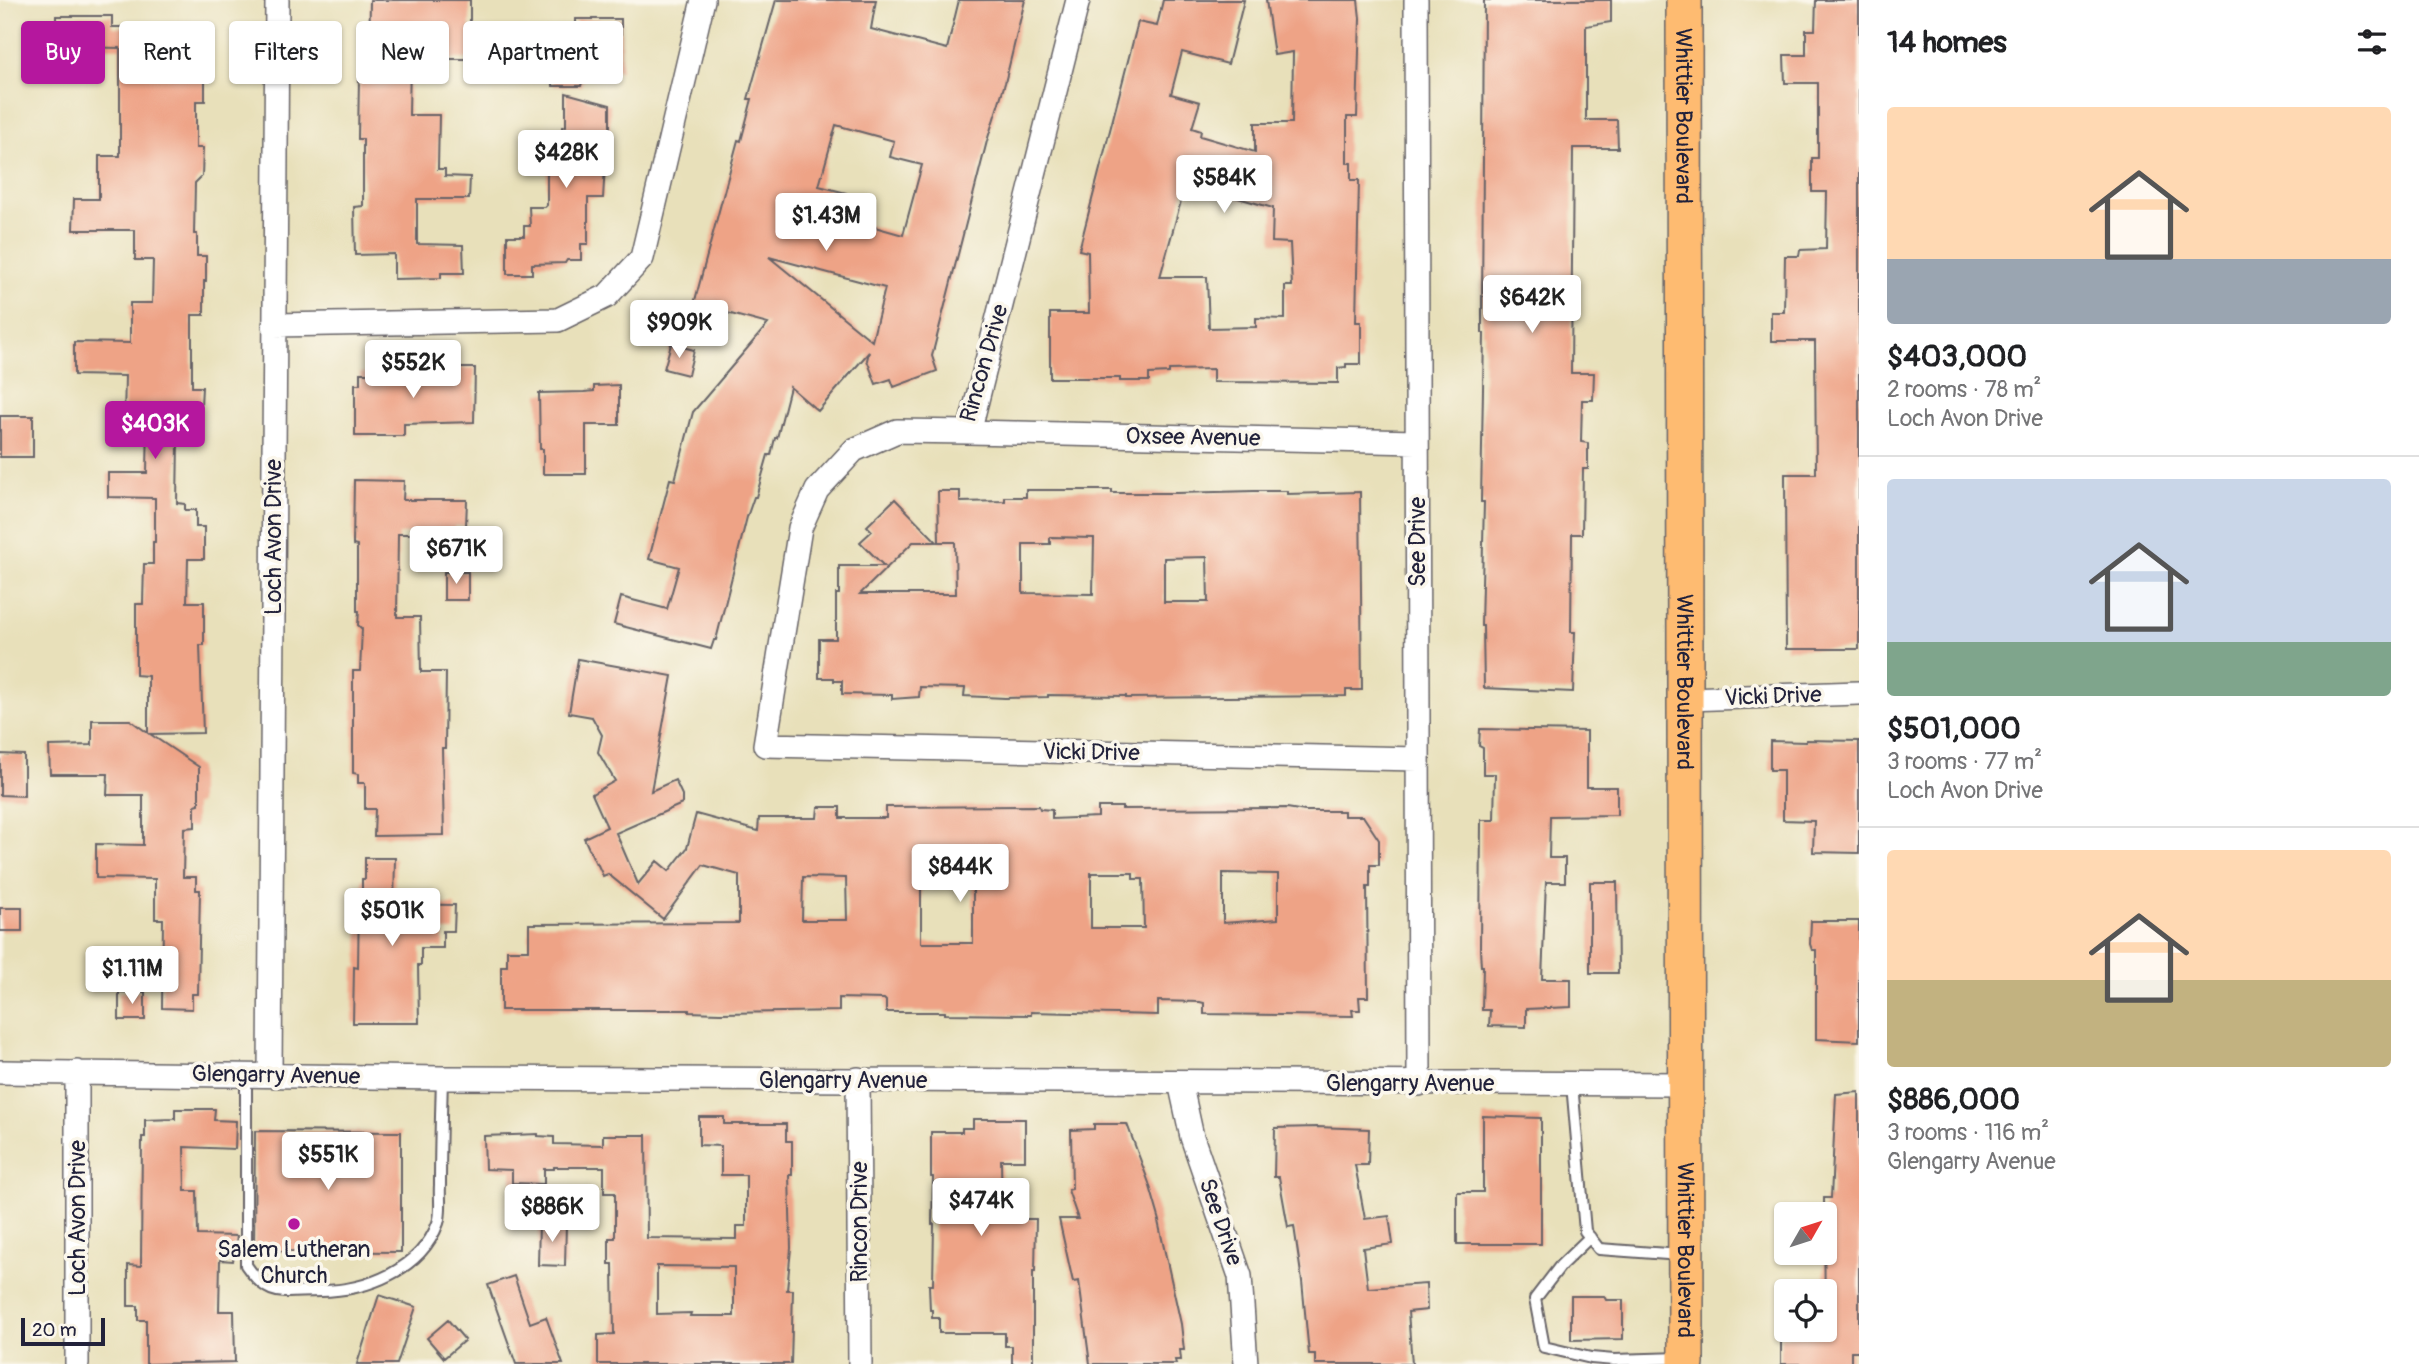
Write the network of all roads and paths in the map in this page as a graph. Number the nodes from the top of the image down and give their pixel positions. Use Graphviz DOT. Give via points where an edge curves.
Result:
graph roads {
  1 [pos="277,0"];
  2 [pos="703,0"];
  3 [pos="1078,0"];
  4 [pos="1416,0"];
  5 [pos="1684,0"];
  6 [pos="274,325"];
  7 [pos="968,432"];
  8 [pos="1417,442"];
  9 [pos="1859,693"];
  10 [pos="1687,699"];
  11 [pos="765,745"];
  12 [pos="1418,759"];
  13 [pos="0,1072"];
  14 [pos="77,1072"];
  15 [pos="246,1074"];
  16 [pos="270,1075"];
  17 [pos="442,1078"];
  18 [pos="858,1079"];
  19 [pos="1180,1082"];
  20 [pos="1419,1084"];
  21 [pos="1572,1084"];
  22 [pos="1686,1084"];
  23 [pos="1590,1237"];
  24 [pos="1686,1256"];
  25 [pos="1686,1361"];
  26 [pos="77,1364"];
  27 [pos="860,1364"];
  28 [pos="1246,1364"];
  1 -- 6 [label="street, Loch Avon Drive"];
  2 -- 6 [label="street" via="642,258 607,296 558,320"];
  3 -- 7 [label="street, Rincon Drive"];
  4 -- 8 [label="street, See Drive"];
  5 -- 10 [label="main road, Whittier Boulevard"];
  6 -- 16 [label="street, Loch Avon Drive"];
  7 -- 8 [label="street, Oxsee Avenue"];
  7 -- 11 [label="street, Rincon Drive" via="897,431 854,450 817,490 800,528"];
  8 -- 12 [label="street, See Drive"];
  9 -- 10 [label="street, Vicki Drive"];
  10 -- 22 [label="main road, Whittier Boulevard"];
  11 -- 12 [label="street, Vicki Drive"];
  12 -- 20 [label="street, See Drive"];
  13 -- 14 [label="street, Glengarry Avenue"];
  14 -- 15 [label="street, Glengarry Avenue"];
  14 -- 26 [label="street, Loch Avon Drive"];
  15 -- 16 [label="street, Glengarry Avenue"];
  15 -- 17 [label="lane" via="246,1265 271,1291 344,1291 371,1285 425,1247 439,1221"];
  16 -- 17 [label="street, Glengarry Avenue"];
  17 -- 18 [label="street, Glengarry Avenue"];
  18 -- 19 [label="street, Glengarry Avenue"];
  18 -- 27 [label="street, Rincon Drive"];
  19 -- 20 [label="street, Glengarry Avenue"];
  19 -- 28 [label="street, See Drive" via="1192,1137 1240,1276"];
  20 -- 21 [label="street, Glengarry Avenue"];
  21 -- 22 [label="street, Glengarry Avenue"];
  21 -- 23 [label="lane" via="1585,1231"];
  22 -- 24 [label="main road, Whittier Boulevard"];
  23 -- 24 [label="lane" via="1599,1249"];
  23 -- 25 [label="lane" via="1535,1299 1544,1347 1591,1358"];
  24 -- 25 [label="main road, Whittier Boulevard"];
}
